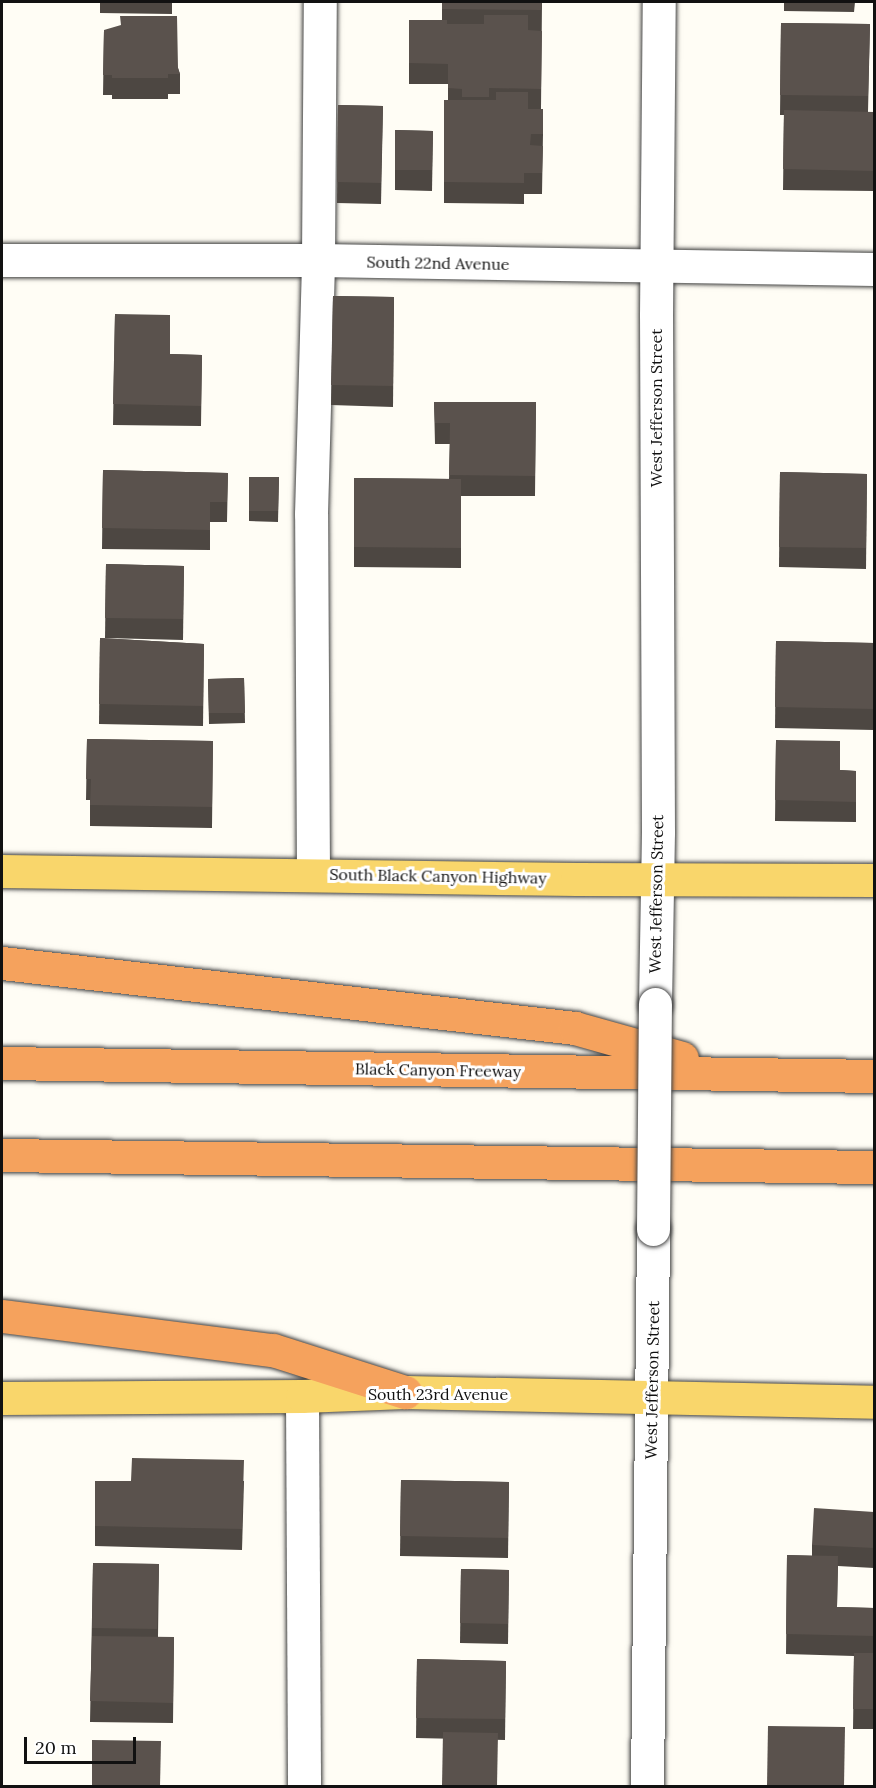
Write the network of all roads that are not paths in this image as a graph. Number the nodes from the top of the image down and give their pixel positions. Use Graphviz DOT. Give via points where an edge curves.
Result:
graph roads {
  1 [pos="320,2"];
  2 [pos="659,2"];
  3 [pos="2,260"];
  4 [pos="318,260"];
  5 [pos="656,267"];
  6 [pos="874,269"];
  7 [pos="2,871"];
  8 [pos="313,874"];
  9 [pos="656,878"];
  10 [pos="874,880"];
  11 [pos="2,963"];
  12 [pos="2,1063"];
  13 [pos="738,1074"];
  14 [pos="874,1076"];
  15 [pos="2,1155"];
  16 [pos="874,1167"];
  17 [pos="2,1316"];
  18 [pos="405,1392"];
  19 [pos="302,1396"];
  20 [pos="652,1397"];
  21 [pos="2,1398"];
  22 [pos="874,1402"];
  23 [pos="304,1786"];
  24 [pos="647,1786"];
  1 -- 4 [label="street"];
  2 -- 5 [label="street, West Jefferson Street"];
  3 -- 4 [label="street, South 22nd Avenue"];
  4 -- 5 [label="street, South 22nd Avenue"];
  4 -- 8 [label="street" via="311,514"];
  5 -- 6 [label="street, South 22nd Avenue"];
  5 -- 9 [label="street, West Jefferson Street"];
  7 -- 8 [label="main road, South Black Canyon Highway"];
  8 -- 9 [label="main road, South Black Canyon Highway"];
  9 -- 10 [label="main road, South Black Canyon Highway"];
  9 -- 20 [label="street, West Jefferson Street, bridge"];
  11 -- 13 [label="highway" via="575,1028"];
  12 -- 13 [label="highway, Black Canyon Freeway"];
  13 -- 14 [label="highway, Black Canyon Freeway"];
  15 -- 16 [label="highway"];
  17 -- 18 [label="highway" via="273,1350"];
  18 -- 19 [label="main road, South 23rd Avenue"];
  18 -- 20 [label="main road, South 23rd Avenue"];
  19 -- 21 [label="main road, South 23rd Avenue"];
  19 -- 23 [label="street"];
  20 -- 22 [label="main road, South 23rd Avenue"];
  20 -- 24 [label="street, West Jefferson Street"];
}
